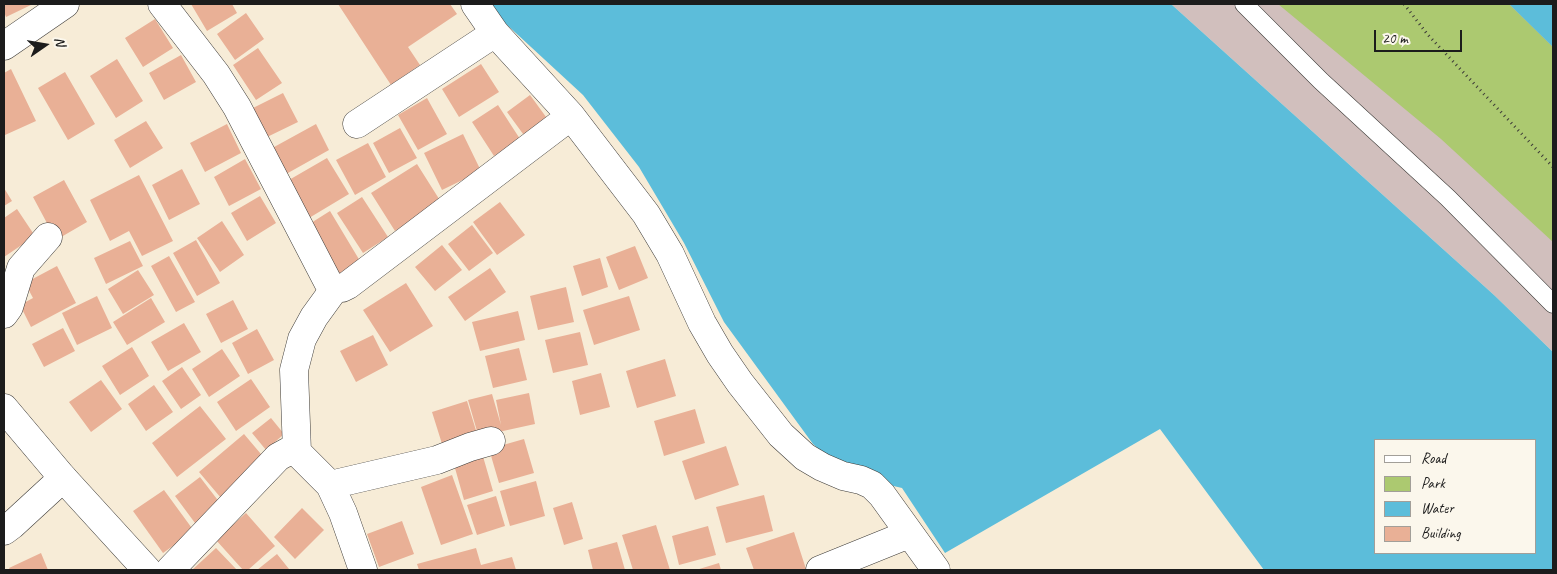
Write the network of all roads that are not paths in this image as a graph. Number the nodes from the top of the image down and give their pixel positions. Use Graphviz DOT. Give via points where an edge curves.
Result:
graph roads {
  1 [pos="65,4"];
  2 [pos="162,4"];
  3 [pos="475,4"];
  4 [pos="1244,4"];
  5 [pos="495,32"];
  6 [pos="4,46"];
  7 [pos="571,116"];
  8 [pos="358,124"];
  9 [pos="48,236"];
  10 [pos="335,288"];
  11 [pos="1553,304"];
  12 [pos="4,314"];
  13 [pos="4,408"];
  14 [pos="491,441"];
  15 [pos="297,452"];
  16 [pos="63,478"];
  17 [pos="330,485"];
  18 [pos="4,531"];
  19 [pos="909,534"];
  20 [pos="147,570"];
  21 [pos="170,570"];
  22 [pos="363,570"];
  23 [pos="820,570"];
  24 [pos="936,570"];
  1 -- 6 [label="street"];
  2 -- 10 [label="street" via="237,107 329,284"];
  3 -- 5 [label="street"];
  4 -- 11 [label="lane" via="1321,81 1448,198"];
  5 -- 7 [label="street"];
  5 -- 8 [label="street"];
  7 -- 10 [label="street" via="348,285"];
  7 -- 19 [label="street" via="646,214 670,254 720,354 781,434 805,457 822,467 872,485"];
  9 -- 12 [label="street" via="21,268"];
  10 -- 15 [label="street" via="302,339 294,370"];
  13 -- 16 [label="street"];
  14 -- 17 [label="street" via="437,460"];
  15 -- 17 [label="street"];
  15 -- 21 [label="street" via="289,451 278,457"];
  16 -- 18 [label="street"];
  16 -- 20 [label="street"];
  17 -- 22 [label="street"];
  19 -- 23 [label="street"];
  19 -- 24 [label="street"];
}
